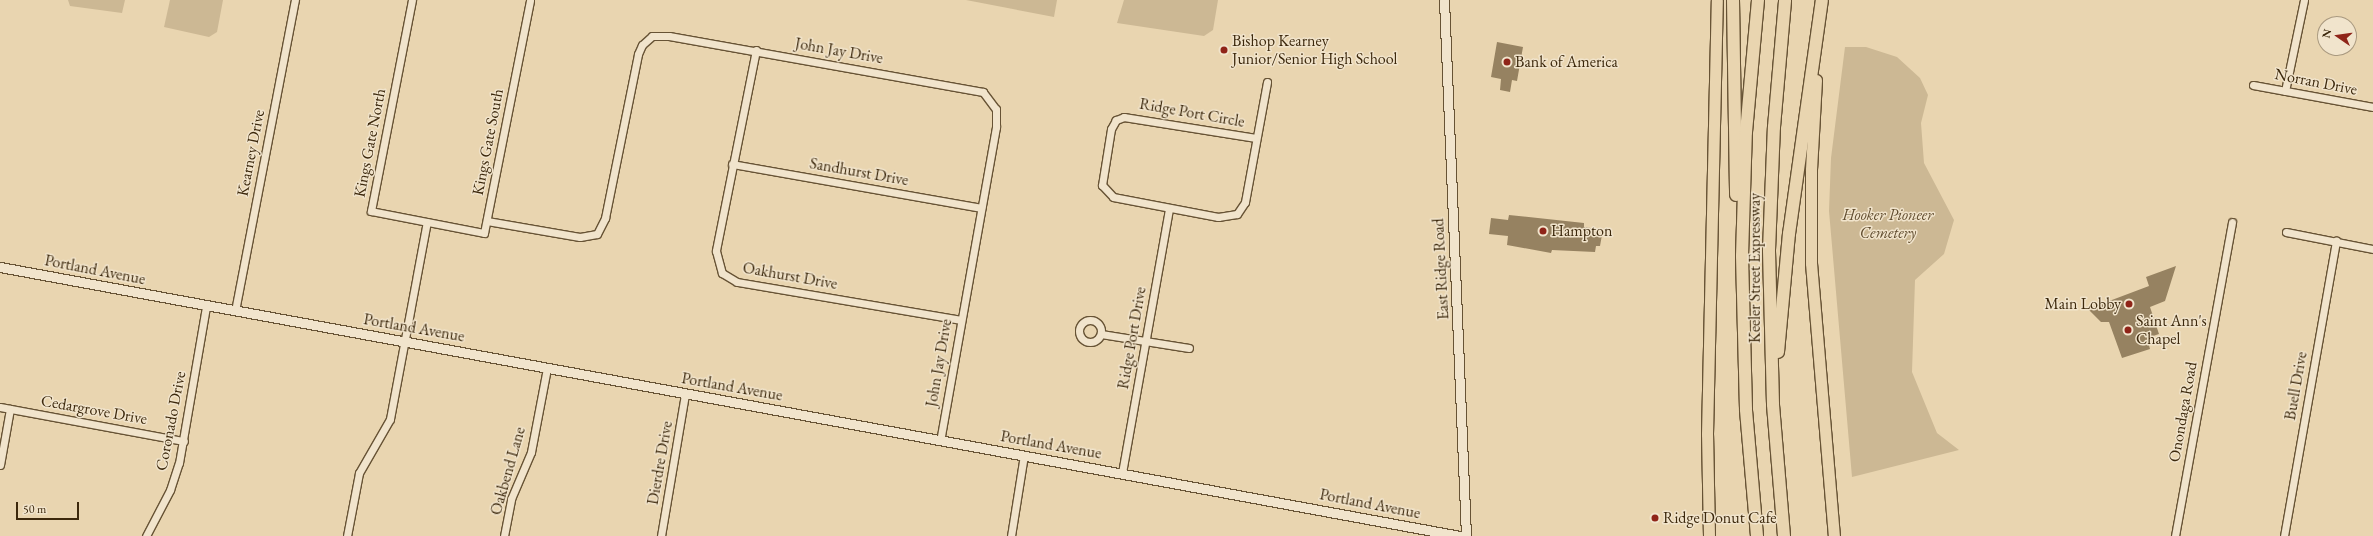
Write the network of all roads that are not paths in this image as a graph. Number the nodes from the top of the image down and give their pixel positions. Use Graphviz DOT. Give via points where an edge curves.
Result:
graph roads {
  1 [pos="295,0"];
  2 [pos="412,0"];
  3 [pos="530,0"];
  4 [pos="1444,0"];
  5 [pos="1717,0"];
  6 [pos="1734,0"];
  7 [pos="1758,0"];
  8 [pos="1785,0"];
  9 [pos="1822,0"];
  10 [pos="1825,0"];
  11 [pos="2304,0"];
  12 [pos="756,50"];
  13 [pos="1267,82"];
  14 [pos="2253,85"];
  15 [pos="2284,91"];
  16 [pos="2373,107"];
  17 [pos="1256,138"];
  18 [pos="732,164"];
  19 [pos="981,208"];
  20 [pos="1169,208"];
  21 [pos="487,221"];
  22 [pos="428,222"];
  23 [pos="2232,222"];
  24 [pos="2286,232"];
  25 [pos="2336,242"];
  26 [pos="2373,249"];
  27 [pos="0,267"];
  28 [pos="1742,301"];
  29 [pos="206,306"];
  30 [pos="235,311"];
  31 [pos="961,320"];
  32 [pos="1101,334"];
  33 [pos="403,341"];
  34 [pos="1146,341"];
  35 [pos="1189,348"];
  36 [pos="547,368"];
  37 [pos="685,394"];
  38 [pos="0,407"];
  39 [pos="10,409"];
  40 [pos="940,440"];
  41 [pos="184,441"];
  42 [pos="1777,449"];
  43 [pos="1024,456"];
  44 [pos="0,465"];
  45 [pos="1122,473"];
  46 [pos="146,536"];
  47 [pos="347,536"];
  48 [pos="504,536"];
  49 [pos="661,536"];
  50 [pos="1011,536"];
  51 [pos="1460,536"];
  52 [pos="1466,536"];
  53 [pos="1709,536"];
  54 [pos="1756,536"];
  55 [pos="1784,536"];
  56 [pos="1834,536"];
  57 [pos="2175,536"];
  58 [pos="2284,536"];
  1 -- 30 [label="street, Kearney Drive"];
  2 -- 22 [label="street, Kings Gate North" via="371,211"];
  3 -- 21 [label="street, Kings Gate South"];
  4 -- 52 [label="main road, East Ridge Road"];
  5 -- 53 [label="main road" via="1707,427"];
  6 -- 28 [label="highway" via="1734,154"];
  7 -- 28 [label="highway, Keeler Street Expressway" via="1744,163"];
  8 -- 42 [label="highway, Keeler Street Expressway" via="1775,112 1769,242"];
  9 -- 42 [label="highway" via="1810,71 1785,268 1777,380"];
  10 -- 56 [label="main road" via="1814,110 1810,248"];
  11 -- 15 [label="street"];
  12 -- 18 [label="street, Oakhurst Drive"];
  12 -- 19 [label="street, John Jay Drive" via="969,88 989,96 997,117"];
  12 -- 21 [label="street, John Jay Drive" via="660,35 647,39 642,45 605,218 597,234 580,237"];
  13 -- 17 [label="street"];
  14 -- 15 [label="street, Norran Drive"];
  15 -- 16 [label="street, Norran Drive"];
  17 -- 20 [label="street, Ridge Port Circle" via="1245,202 1237,214 1225,218"];
  17 -- 20 [label="street, Ridge Port Circle" via="1135,117 1116,120 1111,129 1102,174 1104,190 1113,196"];
  18 -- 19 [label="street, Sandhurst Drive"];
  18 -- 31 [label="street, Oakhurst Drive" via="716,251 718,267 729,279"];
  19 -- 31 [label="street, John Jay Drive"];
  20 -- 34 [label="street, Ridge Port Drive"];
  21 -- 22 [label="street, Kings Gate South" via="484,233"];
  22 -- 33 [label="street"];
  23 -- 57 [label="street, Onondaga Road"];
  24 -- 25 [label="street"];
  25 -- 26 [label="street"];
  25 -- 58 [label="street, Buell Drive"];
  27 -- 29 [label="main road, Portland Avenue"];
  28 -- 54 [label="highway, Keeler Street Expressway" via="1748,440"];
  29 -- 30 [label="main road, Portland Avenue"];
  29 -- 41 [label="street, Coronado Drive"];
  30 -- 33 [label="main road, Portland Avenue"];
  31 -- 40 [label="street, John Jay Drive"];
  32 -- 34 [label="street"];
  33 -- 36 [label="main road, Portland Avenue"];
  33 -- 47 [label="street" via="390,419 359,473"];
  34 -- 35 [label="street"];
  34 -- 45 [label="street, Ridge Port Drive"];
  36 -- 37 [label="main road, Portland Avenue"];
  36 -- 48 [label="street, Oakbend Lane" via="531,452 513,493"];
  37 -- 40 [label="main road, Portland Avenue"];
  37 -- 49 [label="street, Dierdre Drive"];
  38 -- 39 [label="street, Cedargrove Drive"];
  39 -- 41 [label="street, Cedargrove Drive"];
  39 -- 44 [label="street"];
  40 -- 43 [label="main road, Portland Avenue"];
  41 -- 46 [label="street, Coronado Drive" via="170,490"];
  42 -- 55 [label="highway, Keeler Street Expressway"];
  43 -- 45 [label="main road, Portland Avenue"];
  43 -- 50 [label="street"];
  45 -- 51 [label="main road, Portland Avenue"];
}
